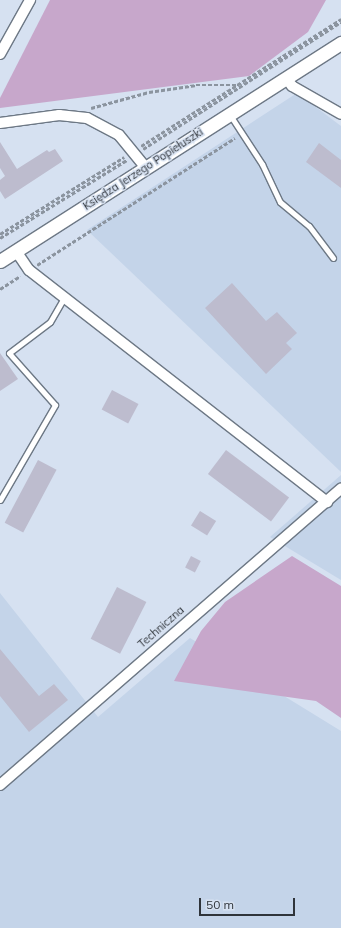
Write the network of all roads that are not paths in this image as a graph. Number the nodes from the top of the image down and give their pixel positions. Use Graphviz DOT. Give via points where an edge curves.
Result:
graph roads {
  1 [pos="30,0"];
  2 [pos="341,43"];
  3 [pos="0,54"];
  4 [pos="286,78"];
  5 [pos="230,114"];
  6 [pos="341,114"];
  7 [pos="0,123"];
  8 [pos="146,168"];
  9 [pos="16,251"];
  10 [pos="333,258"];
  11 [pos="0,261"];
  12 [pos="64,298"];
  13 [pos="341,489"];
  14 [pos="0,500"];
  15 [pos="326,502"];
  16 [pos="0,785"];
  1 -- 3 [label="street"];
  2 -- 4 [label="street, Księdza Jerzego Popiełuszki"];
  4 -- 5 [label="street, Księdza Jerzego Popiełuszki"];
  4 -- 6 [label="street" via="292,86"];
  5 -- 8 [label="street, Księdza Jerzego Popiełuszki"];
  5 -- 10 [label="lane" via="280,202 309,226"];
  7 -- 8 [label="street" via="53,115 77,116 108,128 135,152"];
  8 -- 9 [label="street, Księdza Jerzego Popiełuszki"];
  9 -- 11 [label="street, Księdza Jerzego Popiełuszki"];
  9 -- 12 [label="street" via="29,270"];
  12 -- 14 [label="lane" via="50,322 10,354 55,405"];
  12 -- 15 [label="street"];
  13 -- 15 [label="street, Techniczna"];
  15 -- 16 [label="street, Techniczna"];
}
